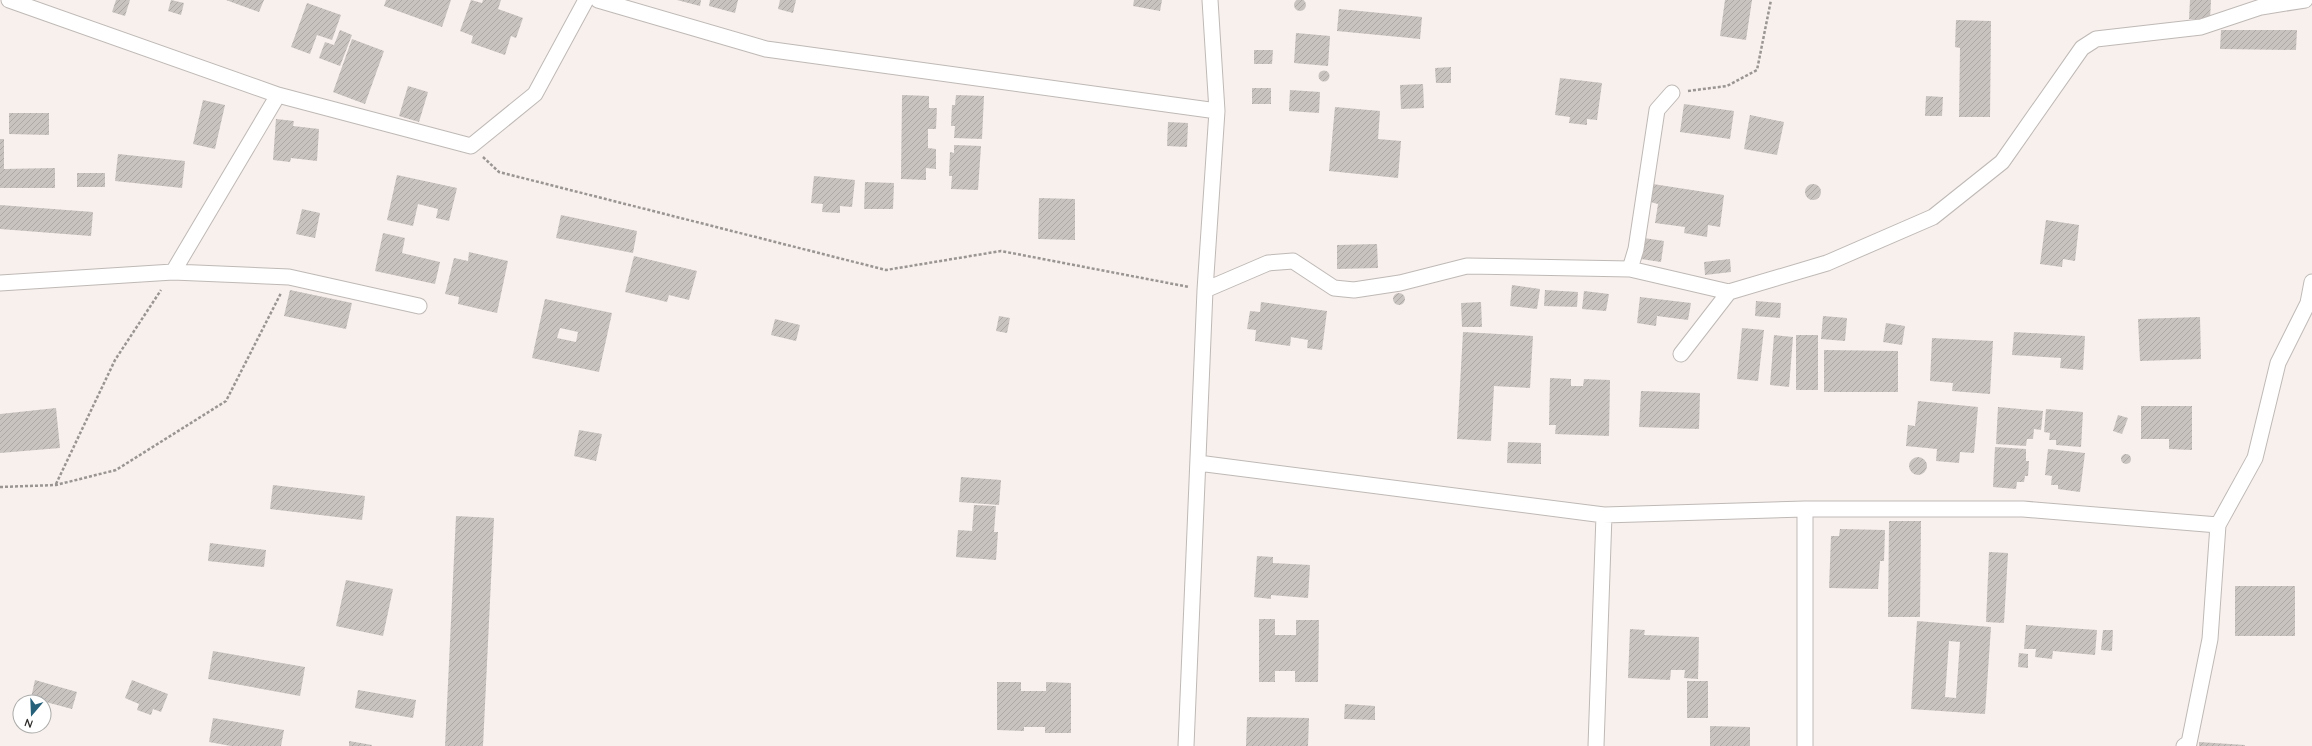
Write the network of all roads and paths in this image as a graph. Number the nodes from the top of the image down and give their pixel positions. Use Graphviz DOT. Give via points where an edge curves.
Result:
graph roads {
  1 [pos="9,0"];
  2 [pos="586,0"];
  3 [pos="598,0"];
  4 [pos="1210,0"];
  5 [pos="1771,0"];
  6 [pos="2305,0"];
  7 [pos="1672,93"];
  8 [pos="278,95"];
  9 [pos="1217,111"];
  10 [pos="471,146"];
  11 [pos="1630,269"];
  12 [pos="173,272"];
  13 [pos="289,277"];
  14 [pos="0,282"];
  15 [pos="2312,282"];
  16 [pos="1205,290"];
  17 [pos="1729,292"];
  18 [pos="419,306"];
  19 [pos="1681,354"];
  20 [pos="1198,463"];
  21 [pos="56,485"];
  22 [pos="0,488"];
  23 [pos="1805,509"];
  24 [pos="1604,515"];
  25 [pos="2218,525"];
  26 [pos="1186,746"];
  27 [pos="1596,746"];
  28 [pos="1805,746"];
  29 [pos="2184,746"];
  1 -- 8 [label="street"];
  2 -- 10 [label="street" via="536,94"];
  3 -- 9 [label="street" via="766,50"];
  4 -- 9 [label="street"];
  5 -- 7 [label="path" via="1757,70 1728,86"];
  6 -- 17 [label="street" via="2261,7 2201,27 2096,38 2082,48 2002,162 1933,217 1827,263"];
  7 -- 11 [label="street" via="1657,110 1636,249"];
  8 -- 10 [label="street"];
  8 -- 12 [label="street"];
  9 -- 16 [label="street"];
  10 -- 16 [label="path" via="499,172 886,270 1001,251"];
  11 -- 16 [label="street" via="1467,266 1400,283 1354,290 1334,288 1293,261 1268,263"];
  11 -- 17 [label="street"];
  12 -- 13 [label="street"];
  12 -- 14 [label="street"];
  12 -- 21 [label="path" via="115,360"];
  13 -- 18 [label="street"];
  13 -- 21 [label="path" via="226,401 116,470"];
  15 -- 25 [label="street" via="2308,303 2278,363 2255,458"];
  16 -- 20 [label="street"];
  17 -- 19 [label="street"];
  20 -- 24 [label="street"];
  20 -- 26 [label="street"];
  21 -- 22 [label="path"];
  23 -- 24 [label="street"];
  23 -- 25 [label="street" via="2023,509"];
  23 -- 28 [label="street"];
  24 -- 27 [label="street"];
  25 -- 29 [label="street" via="2210,639 2189,743"];
}
